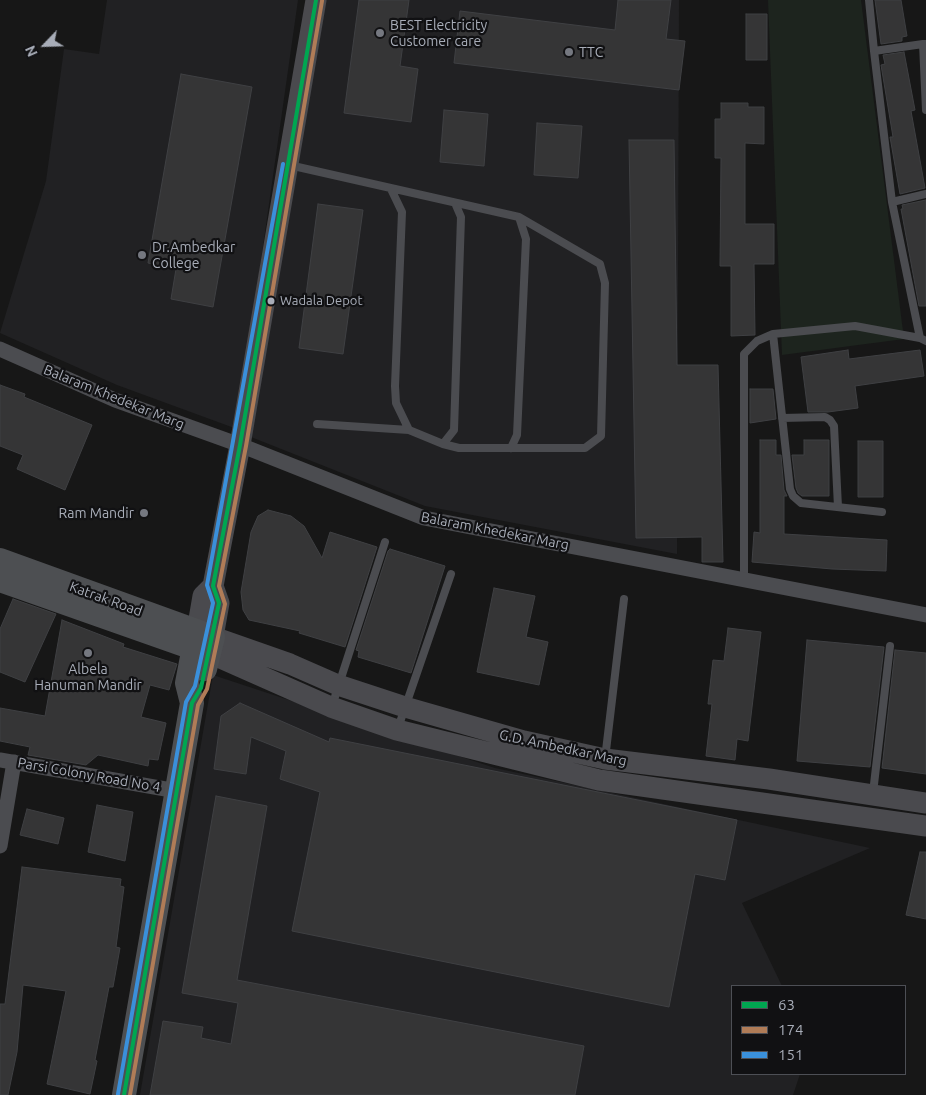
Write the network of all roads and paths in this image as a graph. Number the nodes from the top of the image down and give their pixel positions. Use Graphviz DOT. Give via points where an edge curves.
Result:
graph roads {
  1 [pos="316,0"];
  2 [pos="870,0"];
  3 [pos="924,44"];
  4 [pos="874,51"];
  5 [pos="926,110"];
  6 [pos="289,165"];
  7 [pos="391,188"];
  8 [pos="926,194"];
  9 [pos="892,202"];
  10 [pos="455,203"];
  11 [pos="518,217"];
  12 [pos="773,334"];
  13 [pos="923,340"];
  14 [pos="0,349"];
  15 [pos="782,418"];
  16 [pos="317,424"];
  17 [pos="409,430"];
  18 [pos="443,444"];
  19 [pos="240,445"];
  20 [pos="511,448"];
  21 [pos="838,507"];
  22 [pos="882,512"];
  23 [pos="385,542"];
  24 [pos="2,568"];
  25 [pos="451,574"];
  26 [pos="744,580"];
  27 [pos="624,599"];
  28 [pos="926,615"];
  29 [pos="209,646"];
  30 [pos="890,646"];
  31 [pos="338,685"];
  32 [pos="331,707"];
  33 [pos="405,708"];
  34 [pos="397,730"];
  35 [pos="7,761"];
  36 [pos="602,770"];
  37 [pos="735,775"];
  38 [pos="178,790"];
  39 [pos="873,796"];
  40 [pos="733,798"];
  41 [pos="926,803"];
  42 [pos="926,826"];
  43 [pos="0,846"];
  44 [pos="124,1095"];
  1 -- 6 [label="main road"];
  2 -- 4 [label="lane"];
  3 -- 4 [label="lane"];
  3 -- 5 [label="lane"];
  4 -- 9 [label="lane"];
  6 -- 7 [label="lane"];
  6 -- 19 [label="main road"];
  7 -- 10 [label="lane"];
  7 -- 17 [label="lane" via="402,212 396,403"];
  8 -- 9 [label="lane"];
  9 -- 13 [label="lane"];
  10 -- 11 [label="lane"];
  10 -- 18 [label="lane" via="461,217 454,430"];
  11 -- 20 [label="lane" via="526,239 517,435"];
  11 -- 20 [label="lane" via="600,264 605,283 601,436 585,448"];
  12 -- 13 [label="lane" via="855,326"];
  12 -- 15 [label="lane"];
  12 -- 26 [label="lane" via="757,340 744,354"];
  14 -- 19 [label="street, Balaram Khedekar Marg" via="115,400"];
  15 -- 21 [label="lane" via="790,489 794,496 801,504"];
  15 -- 21 [label="lane" via="824,417 834,426"];
  16 -- 17 [label="lane"];
  17 -- 18 [label="lane"];
  18 -- 20 [label="lane" via="459,448"];
  19 -- 26 [label="street, Balaram Khedekar Marg" via="424,518"];
  19 -- 29 [label="main road" via="213,586 203,596"];
  21 -- 22 [label="lane"];
  23 -- 31 [label="lane"];
  24 -- 29 [label="main road, Katrak Road"];
  25 -- 33 [label="lane"];
  26 -- 28 [label="street, Balaram Khedekar Marg"];
  27 -- 36 [label="lane"];
  29 -- 31 [label="main road, G.D. Ambedkar Marg" via="290,664"];
  29 -- 32 [label="main road, G.D. Ambedkar Marg"];
  29 -- 38 [label="main road" via="201,688 192,703"];
  30 -- 39 [label="lane"];
  31 -- 32 [label="lane"];
  31 -- 33 [label="main road, G.D. Ambedkar Marg"];
  32 -- 34 [label="main road, G.D. Ambedkar Marg"];
  33 -- 34 [label="lane"];
  33 -- 36 [label="main road, G.D. Ambedkar Marg" via="524,741"];
  34 -- 36 [label="main road, G.D. Ambedkar Marg"];
  35 -- 38 [label="street, Parsi Colony Road No 4"];
  35 -- 43 [label="street"];
  36 -- 37 [label="main road, G.D. Ambedkar Marg"];
  36 -- 40 [label="main road, G.D. Ambedkar Marg"];
  37 -- 39 [label="main road, G.D. Ambedkar Marg"];
  37 -- 40 [label="main road"];
  38 -- 44 [label="main road"];
  39 -- 41 [label="main road, G.D. Ambedkar Marg"];
  40 -- 42 [label="main road, G.D. Ambedkar Marg"];
}
